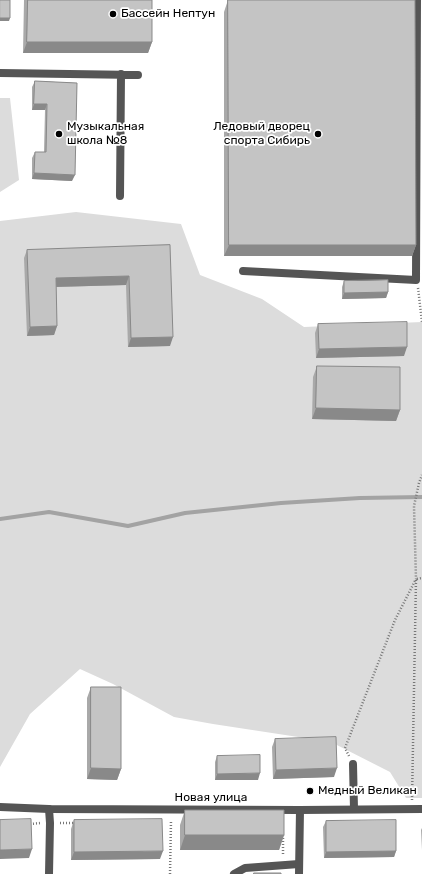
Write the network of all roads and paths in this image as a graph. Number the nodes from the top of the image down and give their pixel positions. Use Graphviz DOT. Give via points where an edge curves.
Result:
graph roads {
  1 [pos="417,0"];
  2 [pos="0,73"];
  3 [pos="121,74"];
  4 [pos="138,75"];
  5 [pos="419,174"];
  6 [pos="120,196"];
  7 [pos="243,271"];
  8 [pos="416,280"];
  9 [pos="422,322"];
  10 [pos="422,475"];
  11 [pos="422,578"];
  12 [pos="416,579"];
  13 [pos="353,764"];
  14 [pos="0,807"];
  15 [pos="49,809"];
  16 [pos="354,809"];
  17 [pos="412,809"];
  18 [pos="422,809"];
  19 [pos="300,810"];
  20 [pos="171,821"];
  21 [pos="50,823"];
  22 [pos="80,823"];
  23 [pos="28,824"];
  24 [pos="283,835"];
  25 [pos="299,864"];
  26 [pos="284,865"];
  27 [pos="49,874"];
  28 [pos="170,874"];
  29 [pos="234,874"];
  30 [pos="299,874"];
  1 -- 5 [label="street"];
  2 -- 3 [label="street"];
  3 -- 4 [label="street"];
  3 -- 6 [label="street"];
  5 -- 8 [label="street"];
  7 -- 8 [label="street"];
  8 -- 9 [label="path"];
  10 -- 12 [label="path" via="414,506"];
  11 -- 12 [label="path"];
  12 -- 13 [label="path" via="395,620 345,748"];
  12 -- 17 [label="path"];
  13 -- 16 [label="street"];
  14 -- 15 [label="street, Новая улица"];
  15 -- 19 [label="street, Новая улица"];
  15 -- 21 [label="street"];
  16 -- 17 [label="street, Новая улица"];
  16 -- 19 [label="street, Новая улица"];
  17 -- 18 [label="street, Новая улица"];
  19 -- 25 [label="street"];
  20 -- 28 [label="path"];
  21 -- 22 [label="path"];
  21 -- 23 [label="path"];
  21 -- 27 [label="street"];
  24 -- 26 [label="path"];
  25 -- 26 [label="street"];
  25 -- 30 [label="street"];
  26 -- 29 [label="street" via="245,868"];
}
